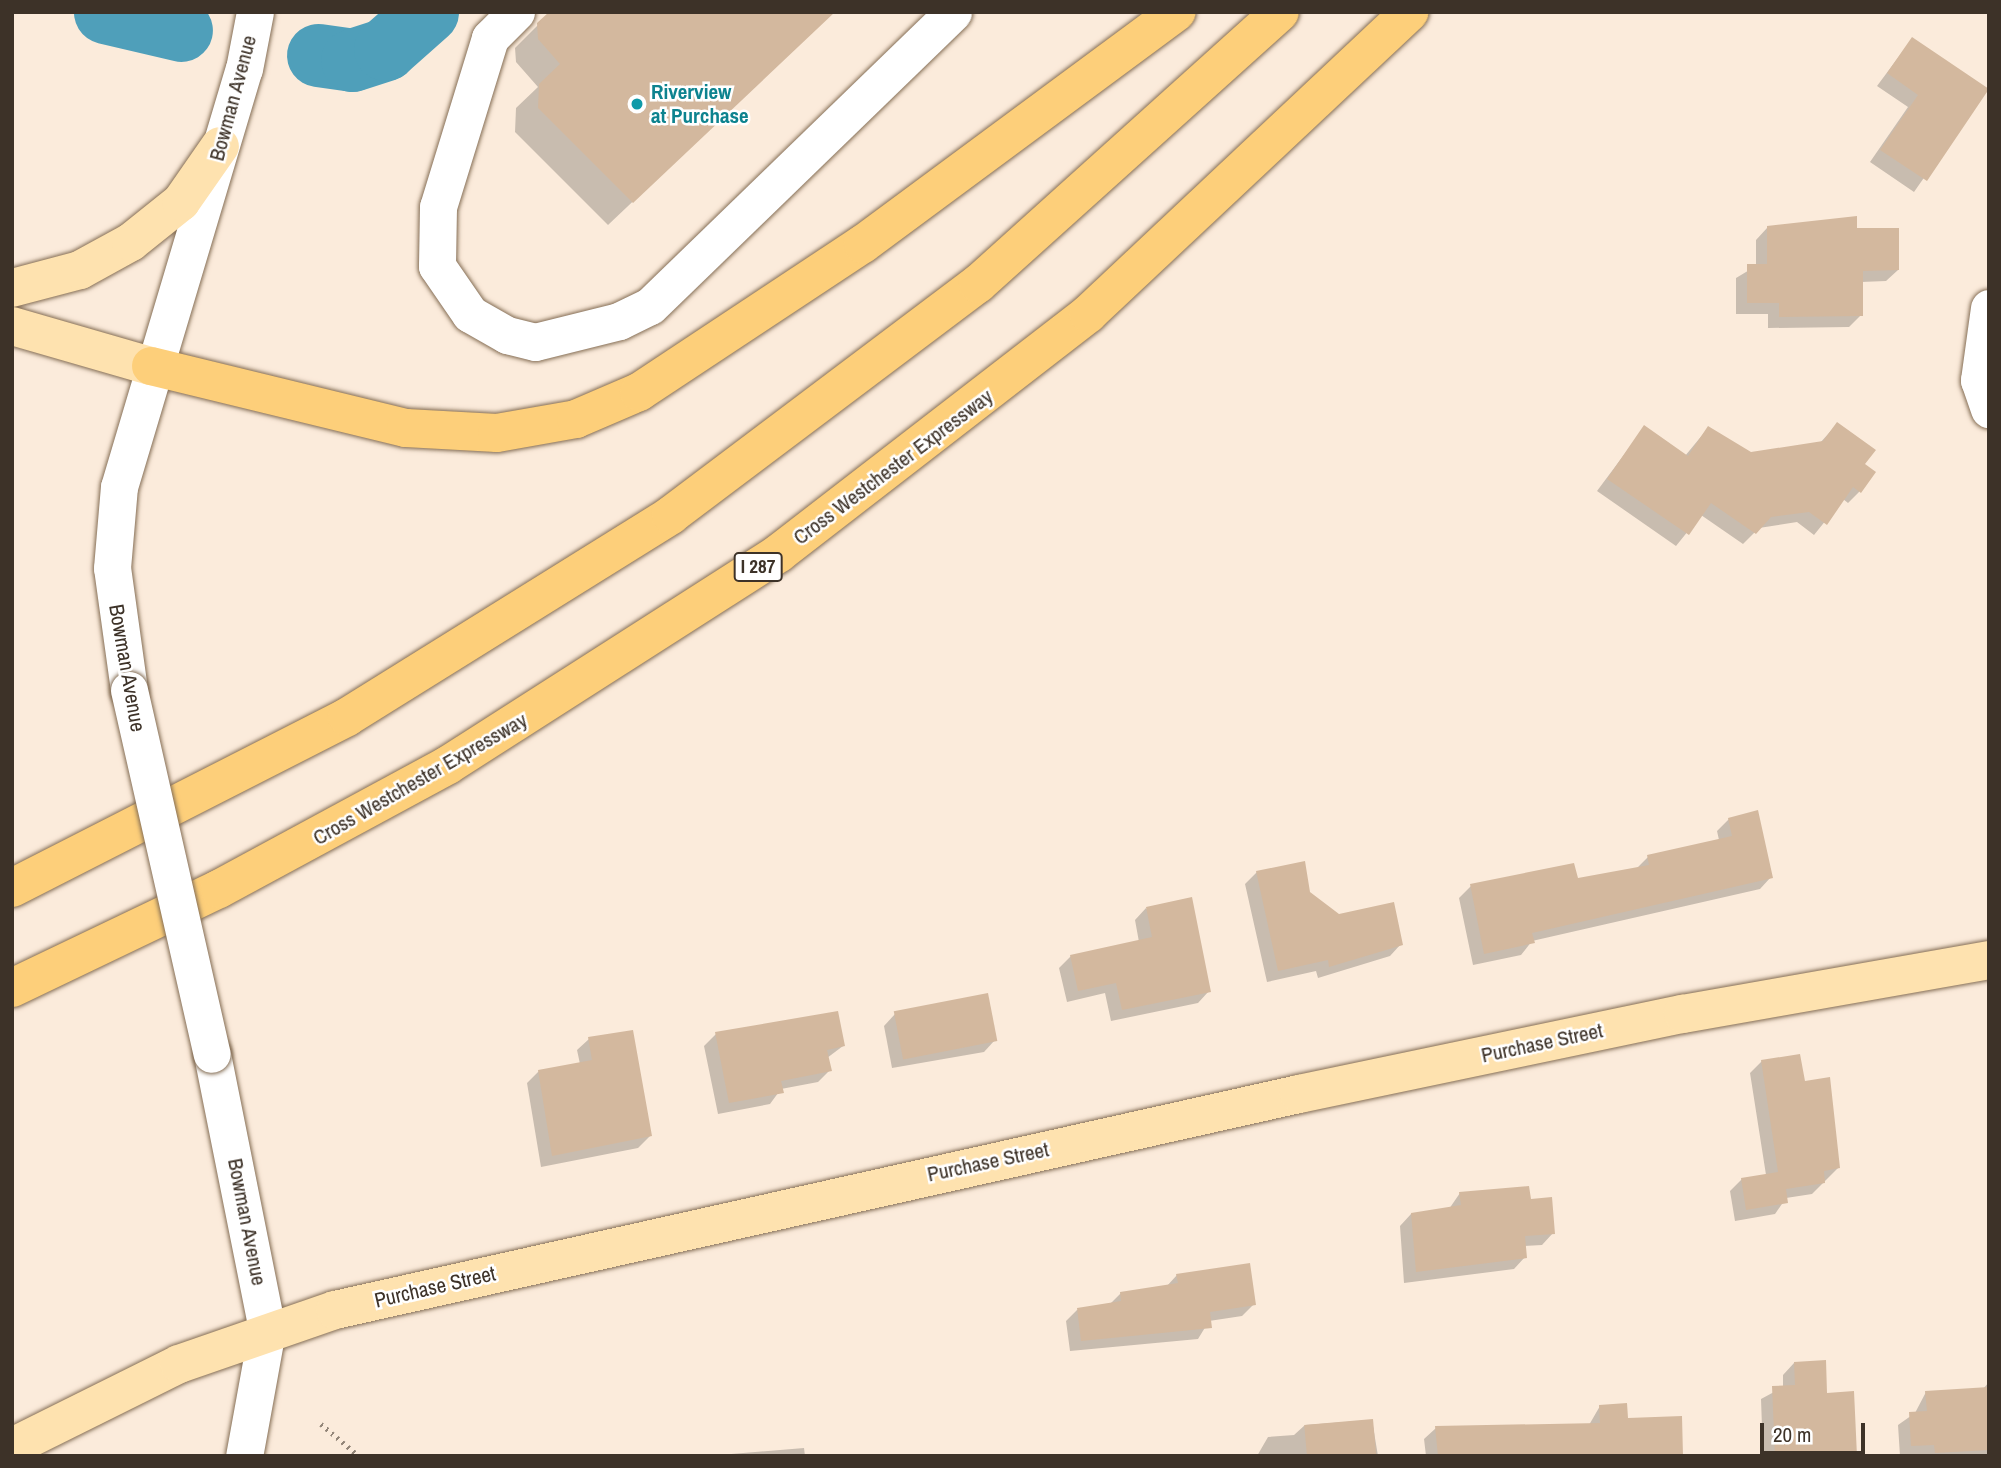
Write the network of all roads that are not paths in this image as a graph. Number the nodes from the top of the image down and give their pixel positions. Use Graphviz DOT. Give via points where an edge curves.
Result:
graph roads {
  1 [pos="255,12"];
  2 [pos="516,12"];
  3 [pos="953,12"];
  4 [pos="1177,12"];
  5 [pos="1280,12"];
  6 [pos="1410,12"];
  7 [pos="220,146"];
  8 [pos="12,288"];
  9 [pos="1989,308"];
  10 [pos="12,326"];
  11 [pos="151,366"];
  12 [pos="1989,408"];
  13 [pos="12,888"];
  14 [pos="1989,960"];
  15 [pos="12,988"];
  16 [pos="267,1330"];
  17 [pos="12,1447"];
  18 [pos="244,1456"];
  1 -- 7 [label="street, Bowman Avenue"];
  2 -- 3 [label="street" via="490,38 438,207 437,266 470,314 507,335 535,342 619,321 650,306"];
  4 -- 11 [label="highway" via="863,244 639,392 576,419 497,433 405,428"];
  5 -- 13 [label="highway" via="978,284 671,515 347,717"];
  6 -- 15 [label="highway, Cross Westchester Expressway / I 287" via="1088,314 768,560 447,765 254,871"];
  7 -- 8 [label="main road" via="181,202 131,242 80,270"];
  7 -- 11 [label="street, Bowman Avenue"];
  9 -- 12 [label="street" via="1979,380"];
  10 -- 11 [label="main road"];
  11 -- 16 [label="street, Bowman Avenue, bridge" via="128,444 114,530 115,607"];
  14 -- 16 [label="main road, Purchase Street" via="1683,1014 1299,1094"];
  16 -- 17 [label="main road, Purchase Street" via="179,1364"];
  16 -- 18 [label="street"];
}
